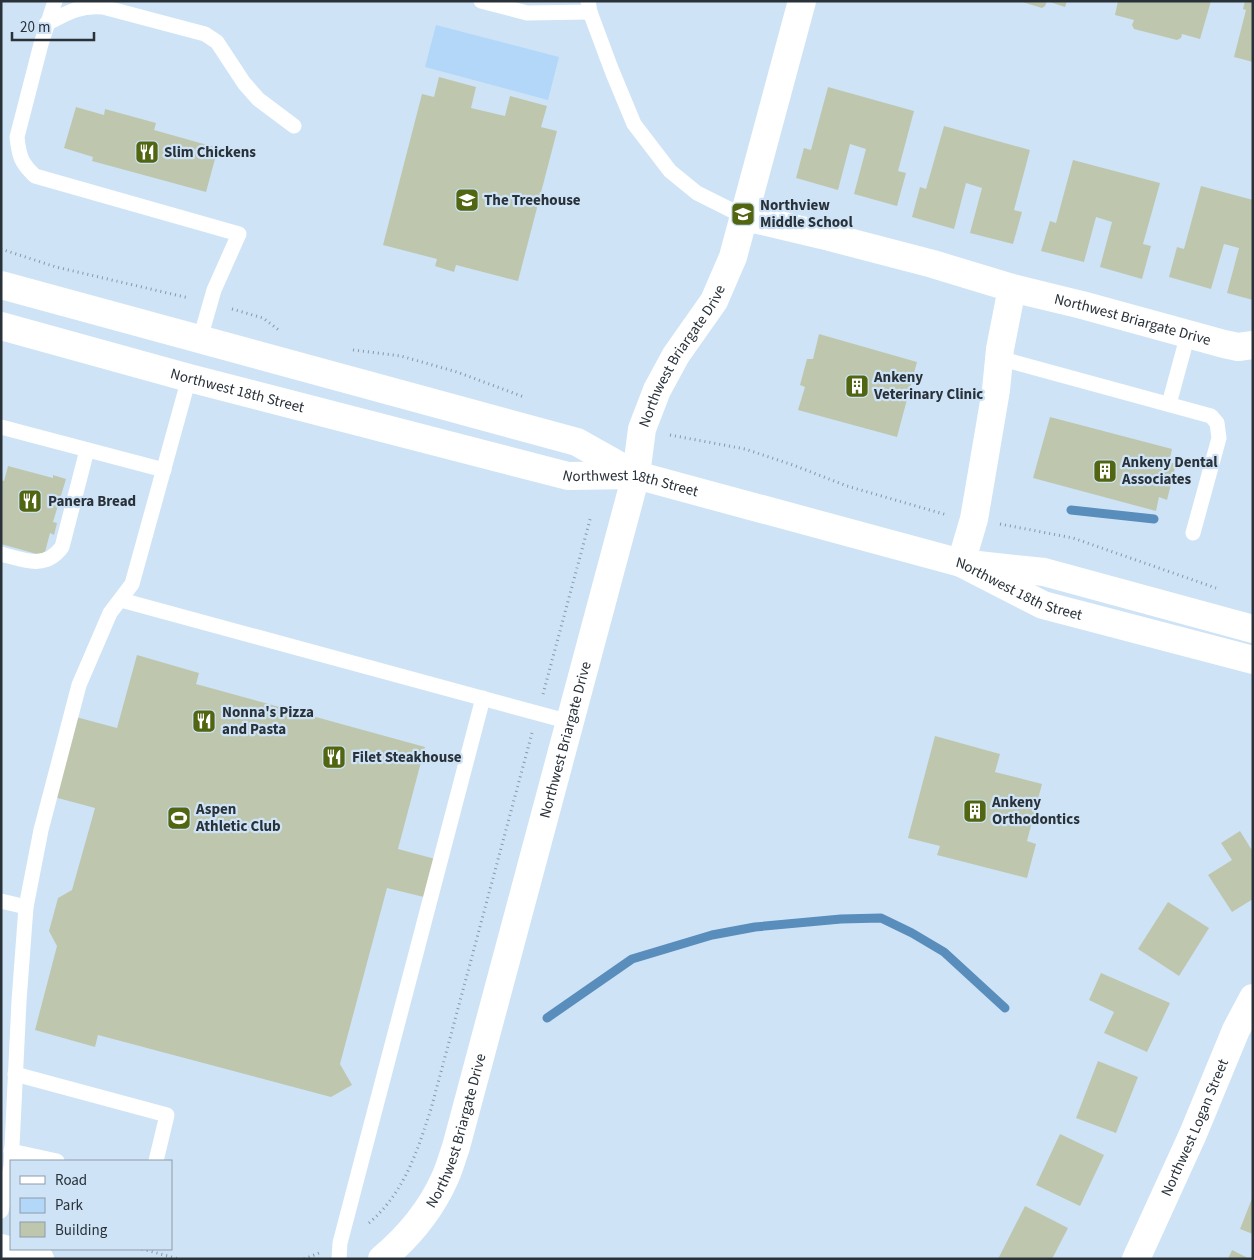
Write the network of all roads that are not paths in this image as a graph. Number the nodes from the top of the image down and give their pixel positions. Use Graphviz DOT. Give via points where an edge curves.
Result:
graph roads {
  1 [pos="55,1"];
  2 [pos="481,1"];
  3 [pos="802,1"];
  4 [pos="589,6"];
  5 [pos="46,24"];
  6 [pos="294,126"];
  7 [pos="745,217"];
  8 [pos="1,285"];
  9 [pos="1012,288"];
  10 [pos="1,326"];
  11 [pos="1188,334"];
  12 [pos="200,339"];
  13 [pos="1253,345"];
  14 [pos="999,358"];
  15 [pos="189,378"];
  16 [pos="1169,404"];
  17 [pos="1,427"];
  18 [pos="87,450"];
  19 [pos="164,470"];
  20 [pos="636,475"];
  21 [pos="1193,533"];
  22 [pos="1,554"];
  23 [pos="961,563"];
  24 [pos="121,600"];
  25 [pos="1253,629"];
  26 [pos="1253,660"];
  27 [pos="483,698"];
  28 [pos="570,722"];
  29 [pos="1,901"];
  30 [pos="26,908"];
  31 [pos="1253,998"];
  32 [pos="11,1064"];
  33 [pos="11,1151"];
  34 [pos="10,1160"];
  35 [pos="52,1160"];
  36 [pos="156,1160"];
  37 [pos="10,1167"];
  38 [pos="1,1211"];
  39 [pos="3,1252"];
  40 [pos="40,1259"];
  41 [pos="339,1259"];
  42 [pos="382,1259"];
  43 [pos="1136,1259"];
  1 -- 5 [label="lane"];
  2 -- 4 [label="lane" via="527,14"];
  3 -- 7 [label="street, Northwest Briargate Drive"];
  4 -- 7 [label="lane" via="634,124 670,171 697,193"];
  5 -- 6 [label="lane" via="73,9 96,6 205,34 217,42 258,100"];
  5 -- 12 [label="lane" via="17,137 18,152 24,165 35,176 238,234 214,290"];
  7 -- 9 [label="street, Northwest Briargate Drive" via="924,261"];
  7 -- 20 [label="street, Northwest Briargate Drive" via="733,257 714,300 676,355 657,390 642,429"];
  8 -- 12 [label="street"];
  9 -- 11 [label="street, Northwest Briargate Drive"];
  9 -- 14 [label="street"];
  10 -- 15 [label="street, Northwest 18th Street"];
  11 -- 13 [label="street, Northwest Briargate Drive" via="1238,347"];
  11 -- 16 [label="lane"];
  12 -- 20 [label="street" via="577,442"];
  14 -- 16 [label="lane"];
  14 -- 23 [label="street" via="974,519"];
  15 -- 19 [label="lane"];
  15 -- 20 [label="street, Northwest 18th Street" via="568,476"];
  16 -- 21 [label="lane" via="1211,416 1217,423 1219,438"];
  17 -- 18 [label="lane"];
  18 -- 19 [label="lane"];
  18 -- 22 [label="lane" via="62,547 50,558 32,562"];
  19 -- 24 [label="lane" via="132,584"];
  20 -- 23 [label="street, Northwest 18th Street"];
  20 -- 28 [label="street, Northwest Briargate Drive"];
  23 -- 25 [label="street" via="1044,572"];
  23 -- 26 [label="street, Northwest 18th Street" via="1043,605"];
  24 -- 27 [label="lane"];
  24 -- 30 [label="lane" via="110,613 79,685 41,830"];
  27 -- 28 [label="lane"];
  27 -- 41 [label="lane" via="340,1243"];
  28 -- 42 [label="street, Northwest Briargate Drive" via="456,1147 444,1181 426,1212 402,1242"];
  29 -- 30 [label="lane"];
  30 -- 32 [label="lane"];
  31 -- 43 [label="street, Northwest Logan Street"];
  32 -- 33 [label="lane"];
  32 -- 36 [label="lane" via="167,1115"];
  33 -- 34 [label="lane"];
  33 -- 35 [label="lane"];
  37 -- 38 [label="lane"];
  39 -- 40 [label="street"];
}
